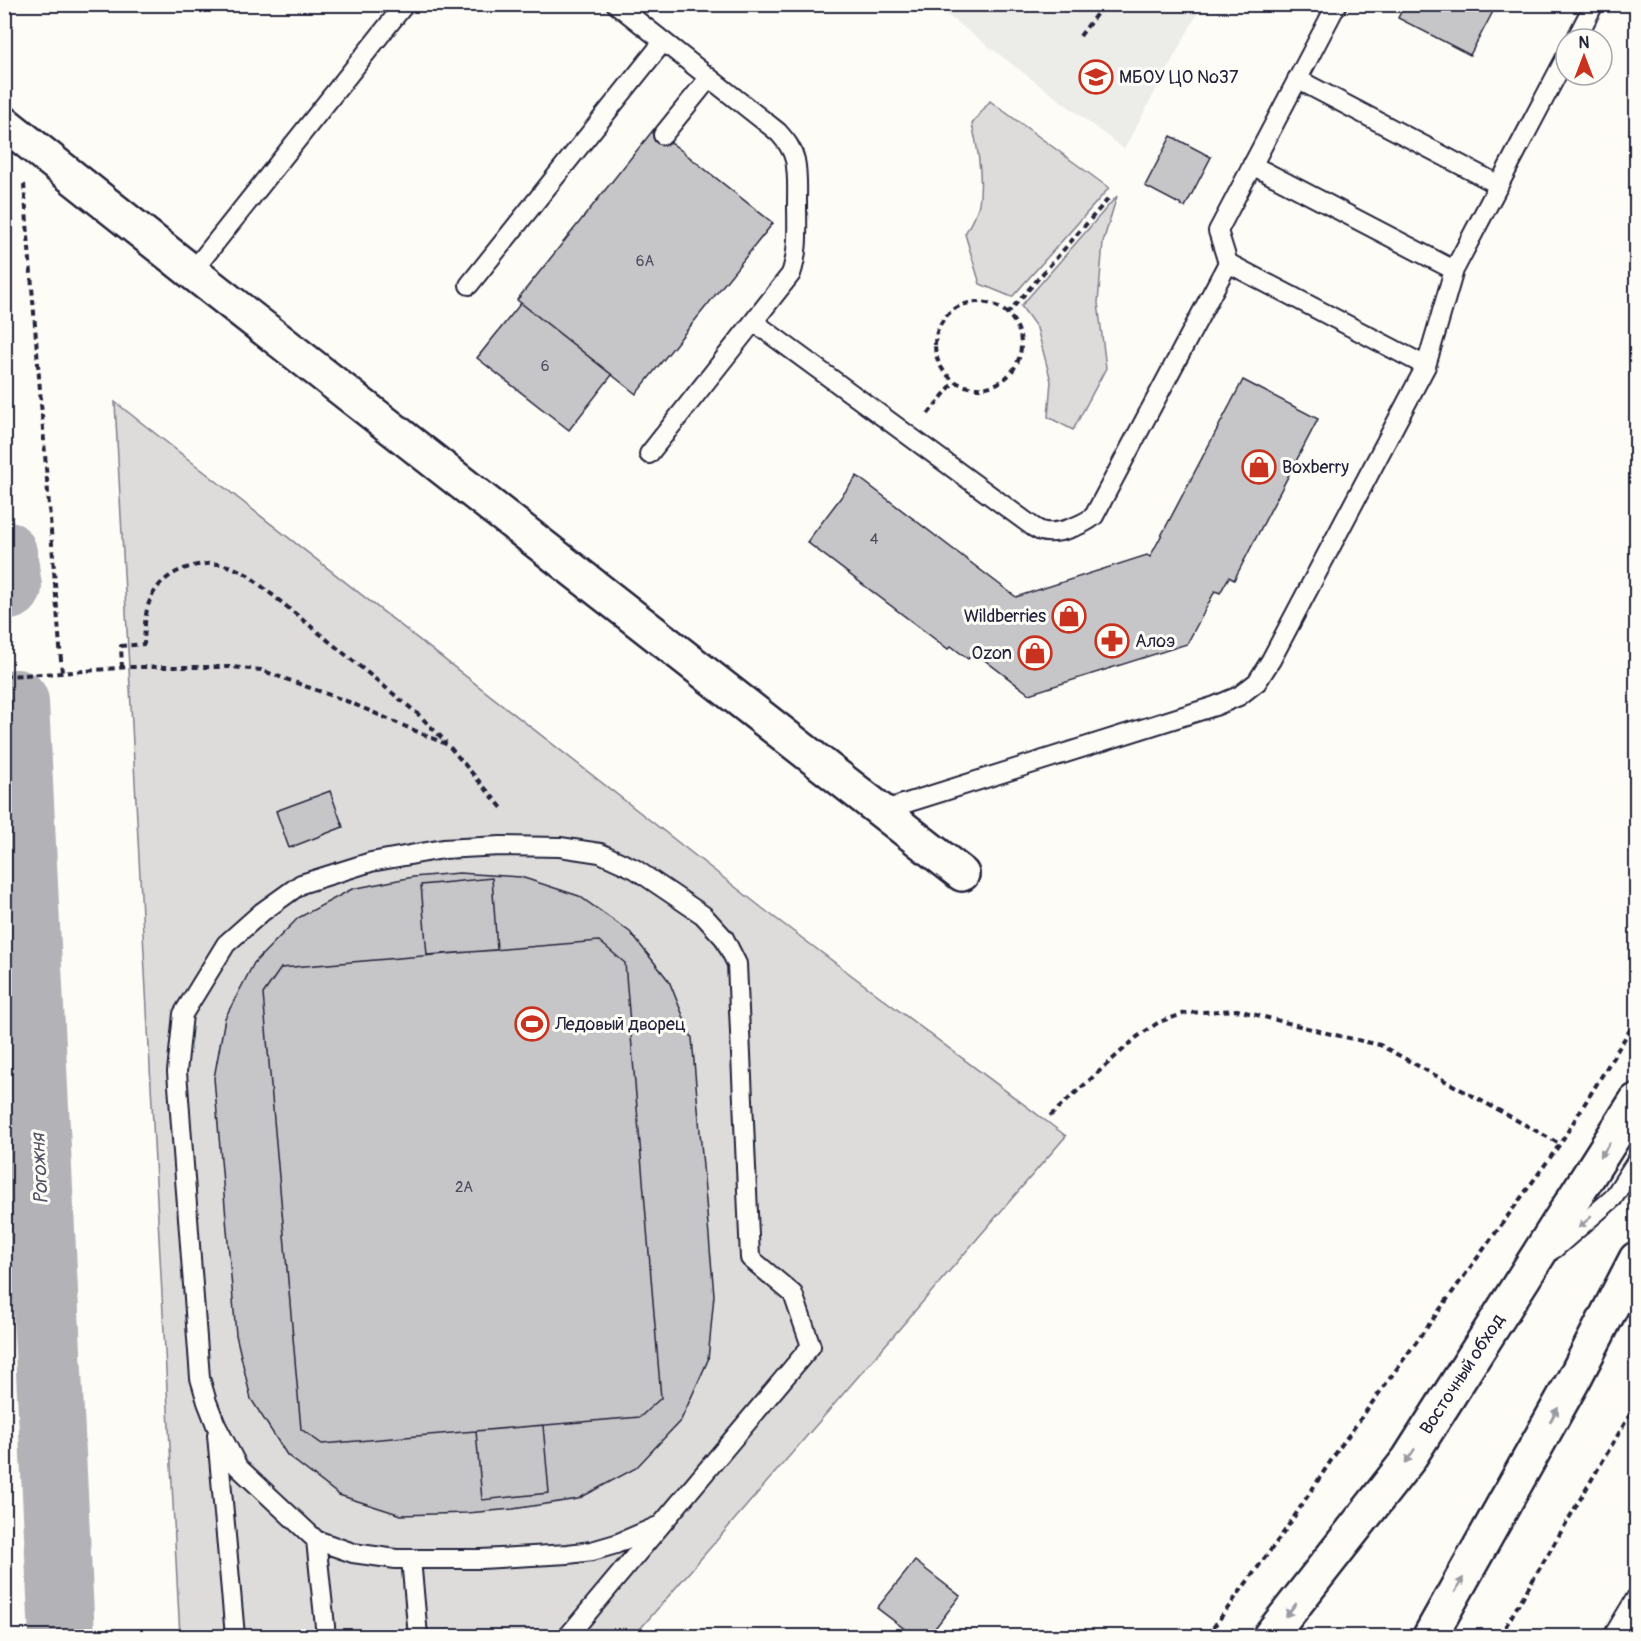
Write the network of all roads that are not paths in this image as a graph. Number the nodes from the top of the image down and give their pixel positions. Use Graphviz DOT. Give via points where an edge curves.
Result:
graph roads {
  1 [pos="405,4"];
  2 [pos="616,4"];
  3 [pos="1336,4"];
  4 [pos="1594,4"];
  5 [pos="1582,27"];
  6 [pos="663,42"];
  7 [pos="709,78"];
  8 [pos="1297,79"];
  9 [pos="1554,80"];
  10 [pos="12,129"];
  11 [pos="663,135"];
  12 [pos="1252,165"];
  13 [pos="1499,184"];
  14 [pos="1228,263"];
  15 [pos="1455,270"];
  16 [pos="192,272"];
  17 [pos="469,285"];
  18 [pos="754,322"];
  19 [pos="1426,366"];
  20 [pos="650,454"];
  21 [pos="881,811"];
  22 [pos="962,874"];
  23 [pos="1636,1101"];
  24 [pos="1636,1162"];
  25 [pos="1636,1259"];
  26 [pos="1526,1274"];
  27 [pos="1636,1290"];
  28 [pos="1574,1379"];
  29 [pos="216,1425"];
  30 [pos="662,1524"];
  31 [pos="316,1540"];
  32 [pos="411,1559"];
  33 [pos="1636,1598"];
  34 [pos="235,1636"];
  35 [pos="326,1636"];
  36 [pos="418,1636"];
  37 [pos="568,1636"];
  38 [pos="1270,1636"];
  39 [pos="1430,1636"];
  40 [pos="1613,1636"];
  1 -- 16 [label="lane"];
  2 -- 6 [label="lane"];
  3 -- 8 [label="lane"];
  4 -- 5 [label="lane"];
  6 -- 7 [label="lane"];
  6 -- 17 [label="lane"];
  7 -- 11 [label="lane"];
  7 -- 18 [label="lane" via="778,132 790,145 795,160 796,260 791,274"];
  8 -- 12 [label="lane"];
  8 -- 13 [label="lane"];
  9 -- 13 [label="lane"];
  10 -- 16 [label="street"];
  12 -- 14 [label="lane" via="1218,231"];
  12 -- 15 [label="lane"];
  13 -- 15 [label="lane"];
  14 -- 18 [label="lane" via="1099,509 1088,521 1051,532 1032,526"];
  14 -- 19 [label="lane"];
  15 -- 19 [label="lane"];
  16 -- 21 [label="street"];
  18 -- 20 [label="lane"];
  19 -- 21 [label="lane" via="1257,682 1239,696 1215,706"];
  21 -- 22 [label="street"];
  23 -- 26 [label="street, Восточный обход, one-way"];
  24 -- 26 [label="lane, one-way" via="1613,1198"];
  25 -- 28 [label="street"];
  26 -- 38 [label="street, Восточный обход, one-way" via="1408,1460"];
  27 -- 28 [label="lane"];
  39 -- 28 [label="street, one-way"];
  29 -- 30 [label="lane" via="200,1378 177,1072 183,1014 226,944 301,884 371,862 442,849 501,846 560,847 600,853 635,868 703,915 724,938 736,964 750,1258 792,1294 811,1346"];
  29 -- 31 [label="lane" via="238,1467"];
  29 -- 34 [label="lane"];
  30 -- 32 [label="lane" via="592,1551 481,1559"];
  30 -- 37 [label="lane"];
  31 -- 32 [label="lane" via="353,1552"];
  31 -- 35 [label="lane"];
  32 -- 36 [label="lane"];
  33 -- 40 [label="lane"];
}
